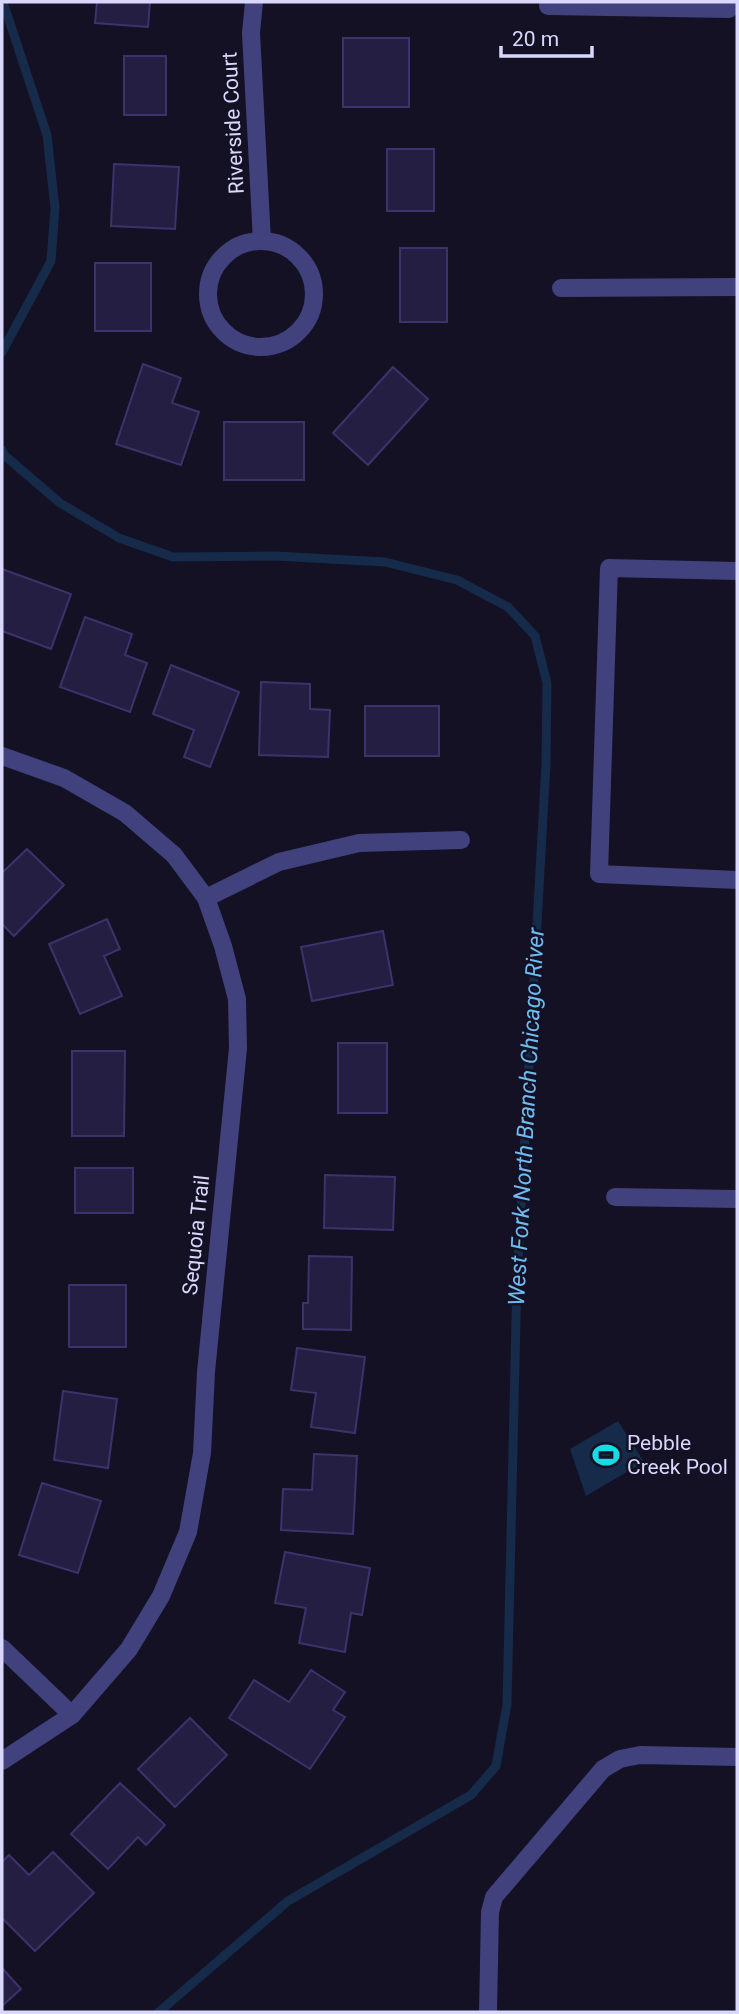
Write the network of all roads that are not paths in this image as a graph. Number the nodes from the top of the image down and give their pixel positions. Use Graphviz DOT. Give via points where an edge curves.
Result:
graph roads {
  1 [pos="254,2"];
  2 [pos="736,2"];
  3 [pos="548,6"];
  4 [pos="262,241"];
  5 [pos="737,287"];
  6 [pos="561,288"];
  7 [pos="737,571"];
  8 [pos="2,756"];
  9 [pos="461,840"];
  10 [pos="737,880"];
  11 [pos="206,898"];
  12 [pos="615,1197"];
  13 [pos="737,1199"];
  14 [pos="2,1648"];
  15 [pos="72,1715"];
  16 [pos="737,1757"];
  17 [pos="2,1761"];
  18 [pos="488,2012"];
  1 -- 4 [label="street, Riverside Court" via="251,33"];
  2 -- 3 [label="street" via="729,9"];
  4 -- 4 [label="street" via="229,251 217,264 208,296 211,313 233,340 267,347 284,342 309,317 313,283 294,254"];
  5 -- 6 [label="street"];
  7 -- 10 [label="street" via="609,568 598,874"];
  8 -- 11 [label="street, Sequoia Trail" via="64,778 125,813 174,855"];
  9 -- 11 [label="street" via="359,843 279,862"];
  11 -- 15 [label="street, Sequoia Trail" via="237,999 238,1048 202,1453 188,1532 161,1596 130,1649"];
  12 -- 13 [label="street"];
  14 -- 15 [label="street"];
  15 -- 17 [label="street, Sequoia Trail"];
  16 -- 18 [label="street" via="640,1755 603,1769 494,1896"];
}
